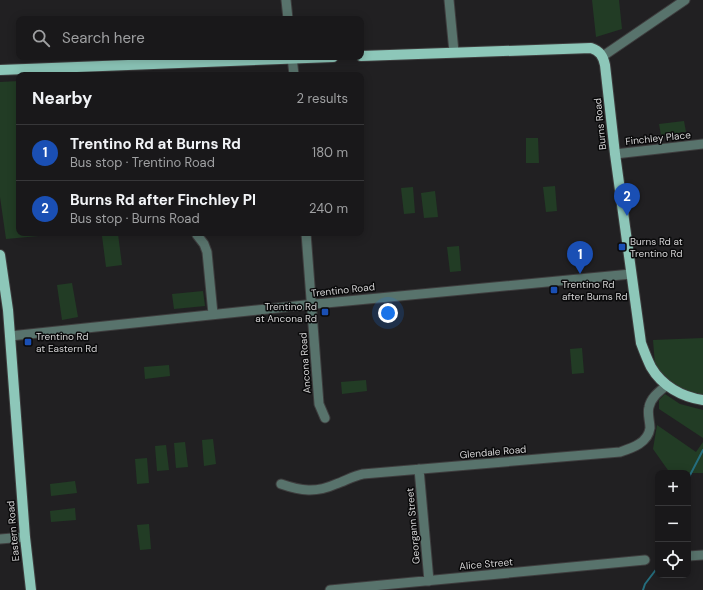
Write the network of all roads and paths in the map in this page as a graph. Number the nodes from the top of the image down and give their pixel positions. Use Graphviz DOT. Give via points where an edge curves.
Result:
graph roads {
  1 [pos="286,0"];
  2 [pos="449,0"];
  3 [pos="685,0"];
  4 [pos="288,16"];
  5 [pos="454,52"];
  6 [pos="364,56"];
  7 [pos="603,56"];
  8 [pos="243,60"];
  9 [pos="292,60"];
  10 [pos="0,70"];
  11 [pos="294,72"];
  12 [pos="703,144"];
  13 [pos="615,154"];
  14 [pos="198,236"];
  15 [pos="306,236"];
  16 [pos="0,254"];
  17 [pos="631,274"];
  18 [pos="312,304"];
  19 [pos="213,314"];
  20 [pos="10,336"];
  21 [pos="667,385"];
  22 [pos="703,400"];
  23 [pos="325,418"];
  24 [pos="419,469"];
  25 [pos="281,484"];
  26 [pos="25,536"];
  27 [pos="0,539"];
  28 [pos="703,555"];
  29 [pos="691,556"];
  30 [pos="645,560"];
  31 [pos="429,580"];
  32 [pos="31,590"];
  33 [pos="330,590"];
  1 -- 4 [label="street"];
  2 -- 5 [label="street"];
  3 -- 7 [label="street"];
  5 -- 6 [label="main road"];
  5 -- 7 [label="main road" via="591,48"];
  7 -- 13 [label="main road, Burns Road"];
  8 -- 10 [label="main road"];
  9 -- 11 [label="street"];
  12 -- 13 [label="street, Finchley Place"];
  13 -- 17 [label="main road, Burns Road"];
  14 -- 19 [label="street" via="207,252"];
  15 -- 18 [label="street, Ancona Road"];
  16 -- 20 [label="main road, Eastern Road"];
  17 -- 18 [label="street, Trentino Road"];
  17 -- 21 [label="main road, Burns Road" via="641,343 651,366"];
  18 -- 19 [label="street, Trentino Road"];
  18 -- 23 [label="street, Ancona Road" via="319,404"];
  19 -- 20 [label="street, Trentino Road"];
  20 -- 26 [label="main road, Eastern Road"];
  21 -- 22 [label="main road, Burns Road" via="680,394"];
  21 -- 24 [label="street, Glendale Road" via="649,406 650,429 647,438 630,449 620,452"];
  24 -- 25 [label="street, Glendale Road" via="358,475 320,490 300,490"];
  24 -- 31 [label="street, Georgann Street"];
  26 -- 27 [label="street"];
  26 -- 32 [label="main road, Eastern Road"];
  28 -- 29 [label="street"];
  30 -- 31 [label="street, Alice Street"];
  31 -- 33 [label="street, Alice Street"];
}
